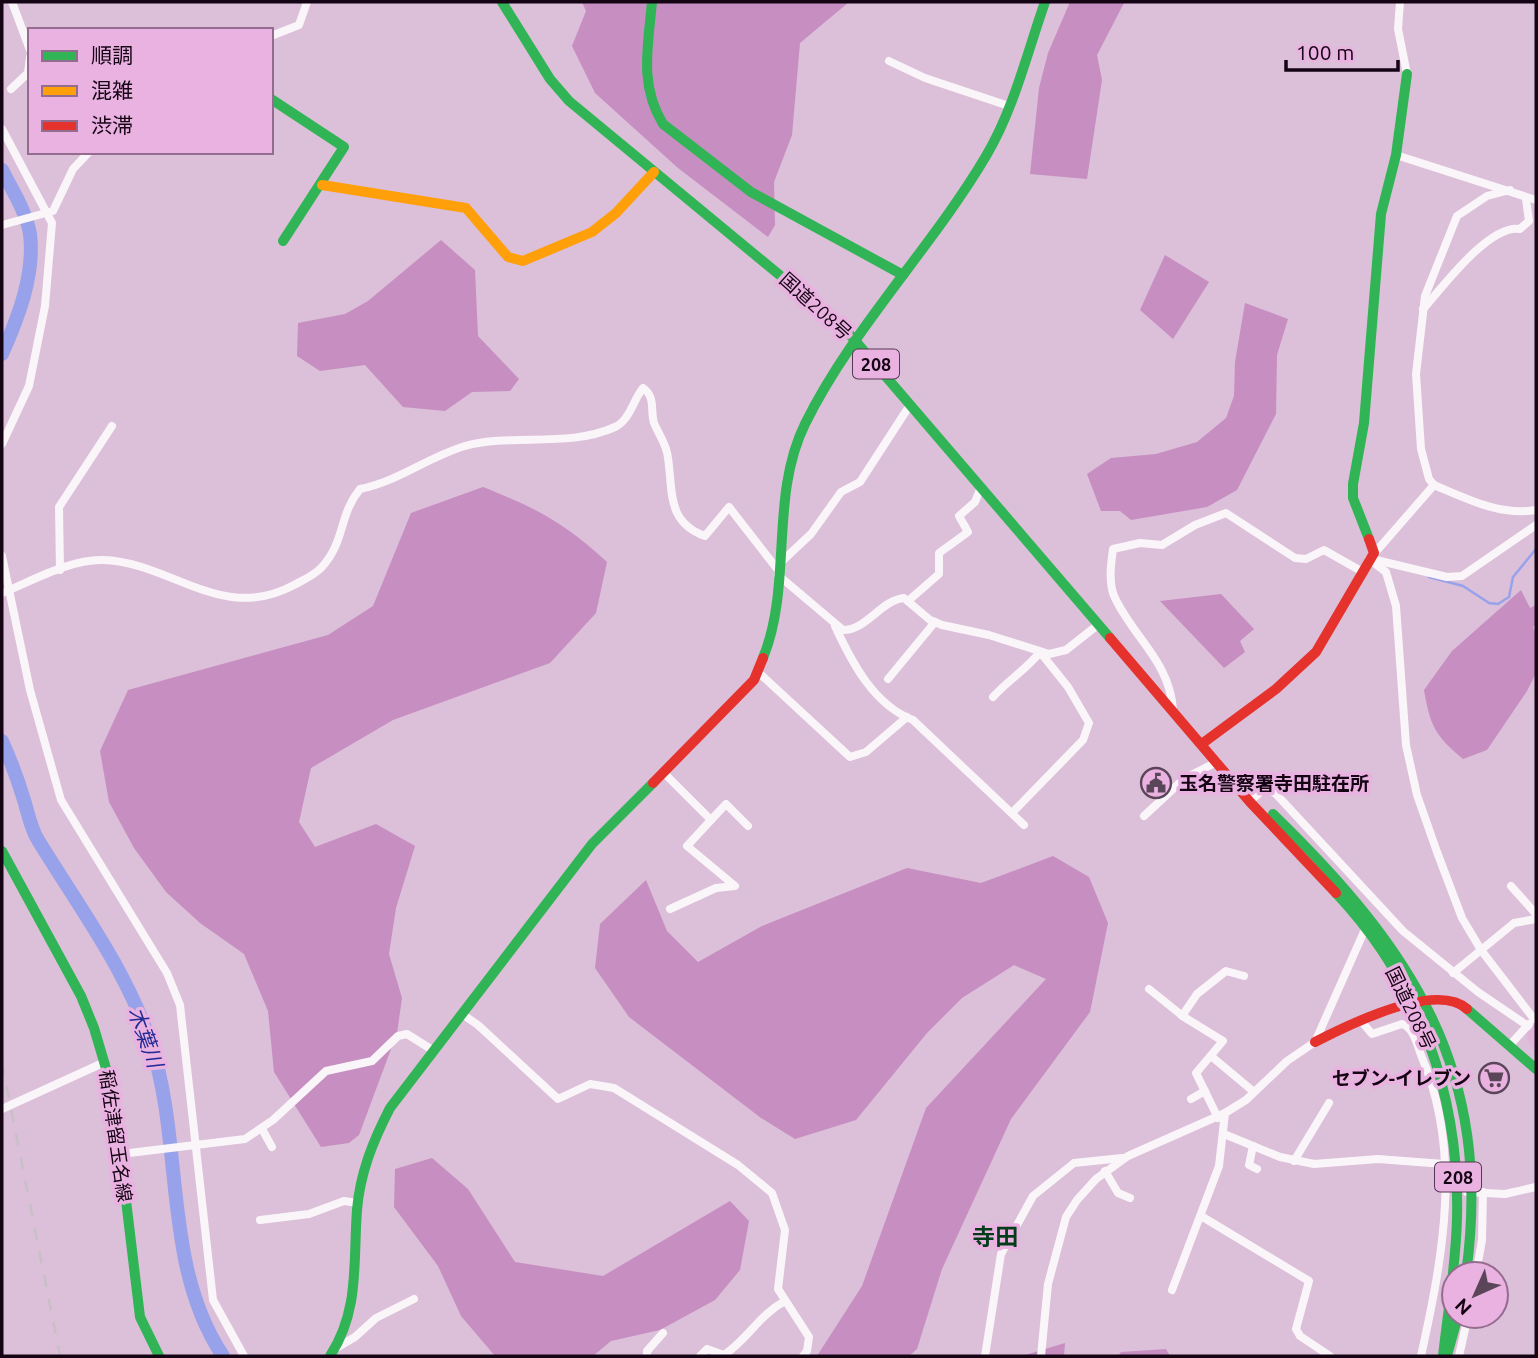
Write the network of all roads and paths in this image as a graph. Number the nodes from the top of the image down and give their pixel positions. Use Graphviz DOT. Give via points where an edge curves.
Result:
graph roads {
  1 [pos="12,2"];
  2 [pos="307,2"];
  3 [pos="502,2"];
  4 [pos="652,2"];
  5 [pos="1045,2"];
  6 [pos="1400,2"];
  7 [pos="273,35"];
  8 [pos="28,45"];
  9 [pos="889,61"];
  10 [pos="1404,72"];
  11 [pos="28,74"];
  12 [pos="10,89"];
  13 [pos="273,100"];
  14 [pos="1009,106"];
  15 [pos="2,129"];
  16 [pos="87,154"];
  17 [pos="1395,155"];
  18 [pos="654,172"];
  19 [pos="322,185"];
  20 [pos="1510,190"];
  21 [pos="1526,199"];
  22 [pos="1536,200"];
  23 [pos="45,215"];
  24 [pos="2,225"];
  25 [pos="283,241"];
  26 [pos="903,275"];
  27 [pos="1423,309"];
  28 [pos="910,405"];
  29 [pos="112,426"];
  30 [pos="2,444"];
  31 [pos="1434,485"];
  32 [pos="981,487"];
  33 [pos="1536,510"];
  34 [pos="1536,526"];
  35 [pos="2,556"];
  36 [pos="1371,557"];
  37 [pos="60,570"];
  38 [pos="778,570"];
  39 [pos="1361,571"];
  40 [pos="2,593"];
  41 [pos="908,601"];
  42 [pos="935,622"];
  43 [pos="834,624"];
  44 [pos="1099,624"];
  45 [pos="1040,652"];
  46 [pos="757,671"];
  47 [pos="888,679"];
  48 [pos="993,696"];
  49 [pos="1173,709"];
  50 [pos="907,717"];
  51 [pos="1203,743"];
  52 [pos="1218,762"];
  53 [pos="663,772"];
  54 [pos="1255,797"];
  55 [pos="1012,813"];
  56 [pos="1144,816"];
  57 [pos="710,820"];
  58 [pos="1024,825"];
  59 [pos="748,826"];
  60 [pos="2,851"];
  61 [pos="1511,886"];
  62 [pos="1366,888"];
  63 [pos="1357,897"];
  64 [pos="670,909"];
  65 [pos="1536,916"];
  66 [pos="1366,928"];
  67 [pos="1480,950"];
  68 [pos="1453,973"];
  69 [pos="1244,976"];
  70 [pos="1149,989"];
  71 [pos="1424,999"];
  72 [pos="1412,1004"];
  73 [pos="462,1014"];
  74 [pos="1182,1016"];
  75 [pos="1533,1020"];
  76 [pos="1362,1022"];
  77 [pos="1315,1042"];
  78 [pos="1510,1045"];
  79 [pos="434,1051"];
  80 [pos="1211,1056"];
  81 [pos="105,1062"];
  82 [pos="1536,1069"];
  83 [pos="1205,1091"];
  84 [pos="1254,1092"];
  85 [pos="1191,1100"];
  86 [pos="1329,1103"];
  87 [pos="2,1109"];
  88 [pos="1221,1115"];
  89 [pos="262,1129"];
  90 [pos="1224,1134"];
  91 [pos="198,1146"];
  92 [pos="1253,1146"];
  93 [pos="272,1147"];
  94 [pos="121,1154"];
  95 [pos="1124,1158"];
  96 [pos="1294,1161"];
  97 [pos="1444,1164"];
  98 [pos="1257,1169"];
  99 [pos="1105,1171"];
  100 [pos="1536,1187"];
  101 [pos="1447,1192"];
  102 [pos="1459,1192"];
  103 [pos="1471,1192"];
  104 [pos="1483,1192"];
  105 [pos="1130,1198"];
  106 [pos="358,1203"];
  107 [pos="1201,1216"];
  108 [pos="260,1220"];
  109 [pos="1467,1260"];
  110 [pos="1478,1260"];
  111 [pos="1172,1290"];
  112 [pos="414,1299"];
  113 [pos="785,1301"];
  114 [pos="1453,1330"];
  115 [pos="1465,1330"];
  116 [pos="663,1333"];
  117 [pos="338,1347"];
  118 [pos="159,1356"];
  119 [pos="244,1356"];
  120 [pos="330,1356"];
  121 [pos="647,1356"];
  122 [pos="700,1356"];
  123 [pos="803,1356"];
  124 [pos="985,1356"];
  125 [pos="1041,1356"];
  126 [pos="1330,1356"];
  127 [pos="1421,1356"];
  128 [pos="1444,1356"];
  129 [pos="1460,1356"];
  1 -- 8 [label="street"];
  2 -- 7 [label="street" via="299,25"];
  3 -- 18 [label="main road, 国道208号 / 208" via="569,101"];
  4 -- 26 [label="main road" via="644,79 652,109 663,124 751,192"];
  5 -- 14 [label="main road"];
  6 -- 10 [label="street" via="1398,29"];
  9 -- 14 [label="street"];
  10 -- 17 [label="main road"];
  11 -- 12 [label="street"];
  13 -- 19 [label="main road" via="344,147"];
  14 -- 26 [label="main road" via="974,176"];
  15 -- 23 [label="street"];
  16 -- 23 [label="street" via="73,169 59,202"];
  17 -- 20 [label="street"];
  17 -- 36 [label="main road" via="1381,214 1364,423 1353,484"];
  18 -- 19 [label="main road" via="592,232 523,261 508,257 466,208"];
  18 -- 28 [label="main road, 国道208号 / 208" via="822,307"];
  19 -- 25 [label="main road"];
  20 -- 21 [label="street"];
  20 -- 27 [label="street" via="1488,196 1457,216 1424,296"];
  21 -- 22 [label="street"];
  21 -- 27 [label="street" via="1529,221 1479,247"];
  23 -- 24 [label="street"];
  23 -- 30 [label="street" via="52,223 45,306 29,386"];
  26 -- 38 [label="main road" via="804,425 786,484"];
  27 -- 31 [label="street" via="1416,374 1421,449"];
  28 -- 32 [label="main road, 国道208号 / 208"];
  28 -- 38 [label="street" via="860,482 841,492"];
  29 -- 37 [label="street" via="59,507"];
  31 -- 33 [label="street" via="1516,513"];
  31 -- 36 [label="street"];
  32 -- 41 [label="street" via="975,502 959,516 968,532 939,553 939,574"];
  32 -- 44 [label="main road, 国道208号 / 208"];
  34 -- 36 [label="street" via="1462,576 1447,577 1403,564 1385,565"];
  35 -- 91 [label="street" via="30,691 61,800 178,998"];
  36 -- 39 [label="main road"];
  36 -- 67 [label="street" via="1386,572 1396,606 1406,745 1417,795 1461,918"];
  37 -- 38 [label="street" via="82,562 113,560 228,597 282,592 319,570 337,548 344,516 360,488 397,478 468,445 582,435 617,426 627,418 643,388 651,396 654,422 666,445 670,500 678,513 705,536 729,508"];
  37 -- 40 [label="street"];
  38 -- 43 [label="street"];
  38 -- 46 [label="main road" via="773,633"];
  39 -- 49 [label="street" via="1324,550 1306,559 1295,558 1226,513 1162,545 1140,542 1113,548 1113,596 1167,676"];
  39 -- 51 [label="main road" via="1305,664"];
  41 -- 42 [label="street"];
  41 -- 43 [label="street" via="898,598 848,630"];
  42 -- 45 [label="street"];
  42 -- 47 [label="street"];
  43 -- 50 [label="street" via="868,688"];
  44 -- 45 [label="street" via="1061,653"];
  44 -- 49 [label="main road, 国道208号 / 208"];
  45 -- 48 [label="street" via="1027,669"];
  45 -- 55 [label="street" via="1089,723 1083,740"];
  46 -- 50 [label="street" via="850,757 866,752"];
  46 -- 53 [label="main road" via="754,680"];
  49 -- 51 [label="main road, 国道208号 / 208"];
  50 -- 55 [label="street"];
  51 -- 52 [label="main road, 国道208号 / 208"];
  52 -- 54 [label="main road, 国道208号 / 208"];
  52 -- 56 [label="street" via="1185,778"];
  52 -- 66 [label="main road, 国道208号 / 208"];
  53 -- 57 [label="street"];
  53 -- 73 [label="main road" via="592,844"];
  54 -- 62 [label="street" via="1265,788 1276,794 1340,866"];
  54 -- 63 [label="main road, 国道208号 / 208"];
  55 -- 58 [label="street"];
  57 -- 59 [label="street" via="726,804"];
  57 -- 64 [label="street" via="687,846 734,886 716,888"];
  60 -- 81 [label="main road, 稲佐津留玉名線" via="81,996"];
  61 -- 65 [label="street"];
  62 -- 63 [label="street"];
  62 -- 68 [label="street" via="1403,931"];
  63 -- 71 [label="main road, 国道208号 / 208"];
  65 -- 67 [label="street" via="1514,923"];
  66 -- 72 [label="main road, 国道208号 / 208"];
  66 -- 77 [label="street"];
  67 -- 68 [label="street"];
  67 -- 75 [label="street"];
  68 -- 75 [label="street"];
  69 -- 74 [label="street" via="1226,971 1197,994"];
  70 -- 74 [label="street"];
  71 -- 72 [label="main road"];
  71 -- 78 [label="main road" via="1455,1000"];
  71 -- 103 [label="main road, 国道208号 / 208" via="1444,1038 1463,1100"];
  72 -- 76 [label="main road"];
  72 -- 102 [label="main road, 国道208号 / 208" via="1449,1104"];
  73 -- 79 [label="main road"];
  73 -- 113 [label="street" via="558,1099 590,1084 614,1088 738,1165 772,1193 785,1230 778,1289"];
  74 -- 80 [label="street" via="1223,1041"];
  75 -- 78 [label="street"];
  76 -- 77 [label="main road"];
  76 -- 97 [label="street" via="1372,1034 1402,1024 1411,1030 1431,1082"];
  77 -- 84 [label="street"];
  78 -- 82 [label="main road"];
  79 -- 89 [label="street" via="407,1034 398,1036 372,1060 326,1071"];
  79 -- 106 [label="main road" via="390,1108 369,1149"];
  80 -- 83 [label="street" via="1196,1073"];
  80 -- 84 [label="street"];
  81 -- 87 [label="street"];
  81 -- 94 [label="main road, 稲佐津留玉名線"];
  83 -- 85 [label="street"];
  83 -- 88 [label="street"];
  84 -- 88 [label="street"];
  86 -- 96 [label="street"];
  88 -- 90 [label="street"];
  88 -- 95 [label="street"];
  89 -- 91 [label="street" via="245,1139"];
  89 -- 93 [label="street"];
  90 -- 92 [label="street"];
  90 -- 107 [label="street" via="1219,1166"];
  91 -- 94 [label="street"];
  91 -- 119 [label="street" via="213,1300"];
  92 -- 96 [label="street"];
  92 -- 98 [label="street" via="1249,1165"];
  94 -- 118 [label="main road, 稲佐津留玉名線" via="136,1300"];
  95 -- 99 [label="street"];
  95 -- 124 [label="street" via="1074,1163 1033,1196 1001,1254"];
  96 -- 97 [label="street" via="1378,1159"];
  97 -- 101 [label="street"];
  99 -- 105 [label="street" via="1118,1193"];
  99 -- 125 [label="street" via="1066,1217 1048,1284"];
  100 -- 104 [label="street" via="1505,1194"];
  101 -- 102 [label="street"];
  101 -- 127 [label="street" via="1440,1273"];
  102 -- 103 [label="street"];
  102 -- 128 [label="main road, 国道208号 / 208"];
  103 -- 104 [label="street"];
  103 -- 109 [label="main road, 国道208号 / 208"];
  104 -- 110 [label="street"];
  106 -- 108 [label="street" via="344,1201 309,1214"];
  106 -- 117 [label="main road" via="352,1307"];
  107 -- 111 [label="street"];
  107 -- 126 [label="street" via="1309,1281 1296,1329"];
  112 -- 117 [label="street" via="376,1318"];
  113 -- 122 [label="street" via="769,1310 732,1350 724,1355 707,1349"];
  113 -- 123 [label="street" via="809,1337"];
  114 -- 128 [label="main road, 国道208号 / 208"];
  115 -- 129 [label="street"];
  116 -- 121 [label="street"];
  117 -- 120 [label="main road"];
}
